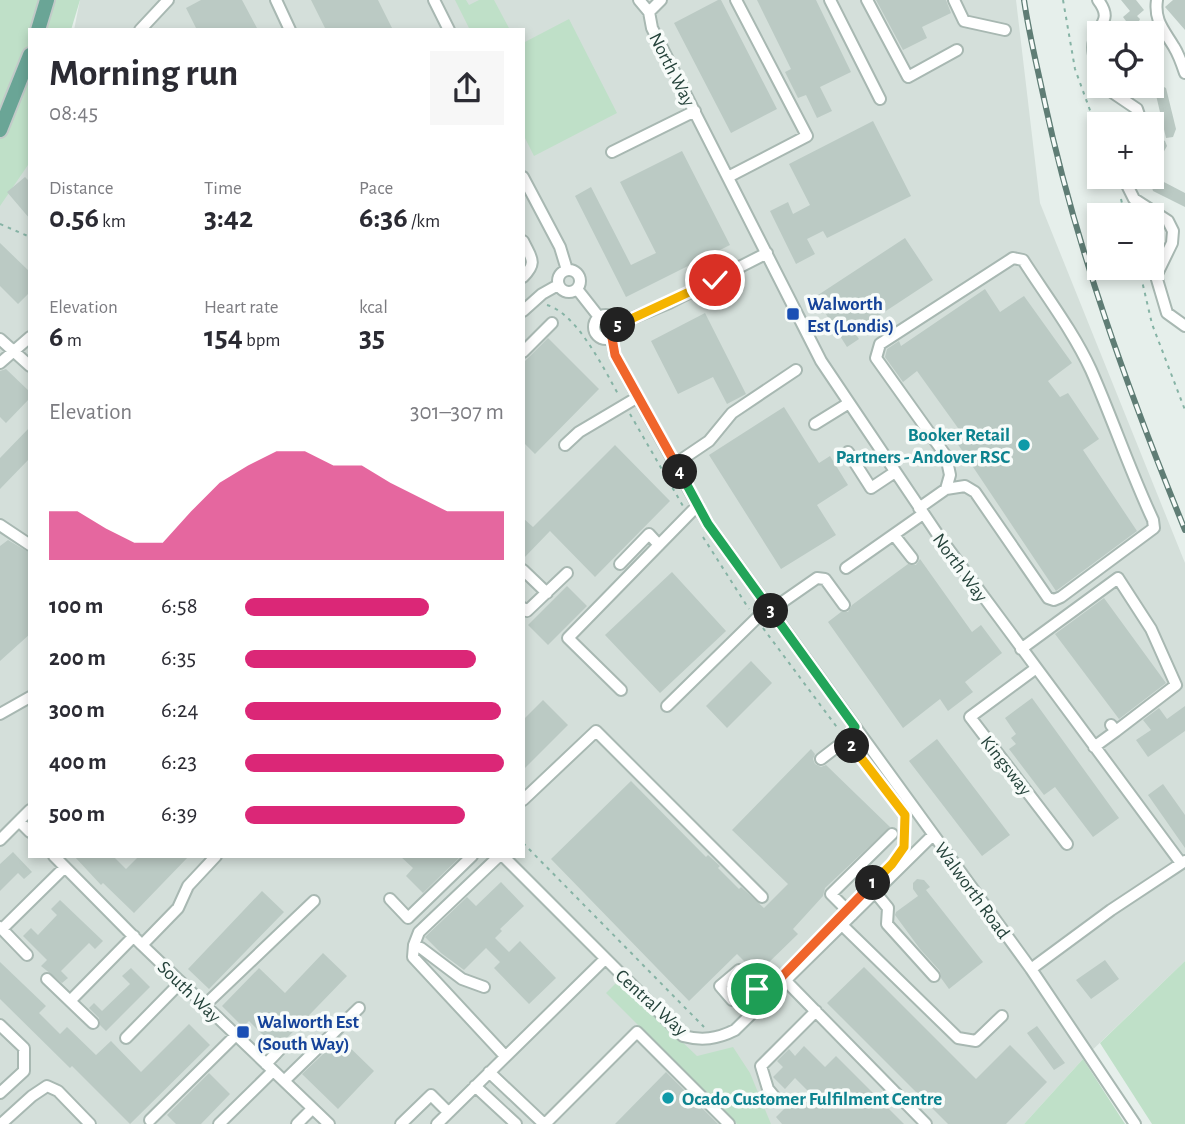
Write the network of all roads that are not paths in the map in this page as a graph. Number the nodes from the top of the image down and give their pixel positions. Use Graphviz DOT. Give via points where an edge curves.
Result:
graph roads {
  1 [pos="47,0"];
  2 [pos="168,0"];
  3 [pos="276,0"];
  4 [pos="434,0"];
  5 [pos="639,0"];
  6 [pos="661,0"];
  7 [pos="736,0"];
  8 [pos="831,0"];
  9 [pos="867,0"];
  10 [pos="954,0"];
  11 [pos="1098,0"];
  12 [pos="1157,0"];
  13 [pos="649,12"];
  14 [pos="1103,21"];
  15 [pos="141,23"];
  16 [pos="39,28"];
  17 [pos="289,28"];
  18 [pos="448,28"];
  19 [pos="1005,30"];
  20 [pos="957,50"];
  21 [pos="28,60"];
  22 [pos="1185,74"];
  23 [pos="1120,98"];
  24 [pos="880,99"];
  25 [pos="695,111"];
  26 [pos="1138,112"];
  27 [pos="0,130"];
  28 [pos="612,152"];
  29 [pos="728,177"];
  30 [pos="525,181"];
  31 [pos="1129,189"];
  32 [pos="525,245"];
  33 [pos="767,253"];
  34 [pos="567,270"];
  35 [pos="525,275"];
  36 [pos="558,285"];
  37 [pos="577,289"];
  38 [pos="525,309"];
  39 [pos="599,317"];
  40 [pos="552,323"];
  41 [pos="618,324"];
  42 [pos="1185,326"];
  43 [pos="612,338"];
  44 [pos="28,339"];
  45 [pos="0,340"];
  46 [pos="525,350"];
  47 [pos="14,351"];
  48 [pos="0,363"];
  49 [pos="28,364"];
  50 [pos="796,370"];
  51 [pos="638,397"];
  52 [pos="849,404"];
  53 [pos="815,424"];
  54 [pos="565,445"];
  55 [pos="848,452"];
  56 [pos="675,464"];
  57 [pos="895,472"];
  58 [pos="947,489"];
  59 [pos="698,505"];
  60 [pos="921,511"];
  61 [pos="0,526"];
  62 [pos="894,534"];
  63 [pos="28,544"];
  64 [pos="659,545"];
  65 [pos="912,558"];
  66 [pos="620,564"];
  67 [pos="846,568"];
  68 [pos="525,572"];
  69 [pos="567,573"];
  70 [pos="547,593"];
  71 [pos="844,605"];
  72 [pos="769,609"];
  73 [pos="525,610"];
  74 [pos="1021,649"];
  75 [pos="1035,668"];
  76 [pos="621,690"];
  77 [pos="28,697"];
  78 [pos="667,706"];
  79 [pos="0,714"];
  80 [pos="855,727"];
  81 [pos="1094,747"];
  82 [pos="821,759"];
  83 [pos="525,798"];
  84 [pos="28,812"];
  85 [pos="19,821"];
  86 [pos="28,830"];
  87 [pos="891,834"];
  88 [pos="933,835"];
  89 [pos="0,840"];
  90 [pos="1068,844"];
  91 [pos="56,858"];
  92 [pos="214,858"];
  93 [pos="470,858"];
  94 [pos="499,858"];
  95 [pos="503,858"];
  96 [pos="1183,862"];
  97 [pos="65,867"];
  98 [pos="875,892"];
  99 [pos="762,897"];
  100 [pos="390,899"];
  101 [pos="314,901"];
  102 [pos="852,915"];
  103 [pos="842,925"];
  104 [pos="1,928"];
  105 [pos="134,936"];
  106 [pos="142,945"];
  107 [pos="414,946"];
  108 [pos="27,955"];
  109 [pos="605,959"];
  110 [pos="1031,969"];
  111 [pos="934,976"];
  112 [pos="47,979"];
  113 [pos="785,980"];
  114 [pos="181,982"];
  115 [pos="752,984"];
  116 [pos="484,988"];
  117 [pos="766,999"];
  118 [pos="71,1000"];
  119 [pos="205,1005"];
  120 [pos="359,1008"];
  121 [pos="816,1011"];
  122 [pos="1002,1016"];
  123 [pos="93,1023"];
  124 [pos="0,1025"];
  125 [pos="236,1035"];
  126 [pos="127,1038"];
  127 [pos="284,1045"];
  128 [pos="505,1056"];
  129 [pos="270,1068"];
  130 [pos="489,1072"];
  131 [pos="284,1081"];
  132 [pos="475,1086"];
  133 [pos="0,1093"];
  134 [pos="779,1101"];
  135 [pos="312,1109"];
  136 [pos="449,1112"];
  137 [pos="150,1120"];
  138 [pos="1,1124"];
  139 [pos="90,1124"];
  140 [pos="219,1124"];
  141 [pos="297,1124"];
  142 [pos="329,1124"];
  143 [pos="401,1124"];
  144 [pos="437,1124"];
  145 [pos="516,1124"];
  146 [pos="545,1124"];
  147 [pos="729,1124"];
  148 [pos="926,1124"];
  149 [pos="1135,1124"];
  1 -- 16 [label="main road"];
  2 -- 15 [label="street"];
  3 -- 17 [label="street"];
  4 -- 18 [label="street"];
  5 -- 13 [label="street"];
  6 -- 13 [label="street, North Way"];
  7 -- 29 [label="street" via="807,136"];
  8 -- 24 [label="street"];
  9 -- 20 [label="street" via="908,77"];
  10 -- 19 [label="street" via="964,21"];
  11 -- 14 [label="street" via="1103,6"];
  12 -- 22 [label="street" via="1159,25"];
  13 -- 25 [label="street, North Way" via="652,28"];
  21 -- 27 [label="main road"];
  23 -- 26 [label="street"];
  25 -- 28 [label="street"];
  25 -- 29 [label="street, North Way"];
  29 -- 33 [label="street, North Way"];
  30 -- 34 [label="street, Walworth Road"];
  31 -- 42 [label="street" via="1134,199 1168,221 1173,231 1156,276 1167,313"];
  32 -- 35 [label="street" via="533,261"];
  33 -- 41 [label="street"];
  33 -- 52 [label="street, North Way" via="821,361"];
  34 -- 36 [label="street" via="560,274"];
  34 -- 37 [label="street, Walworth Road" via="580,277"];
  36 -- 37 [label="street" via="567,292"];
  36 -- 38 [label="street"];
  37 -- 39 [label="street, Walworth Road"];
  39 -- 41 [label="street" via="611,315"];
  39 -- 43 [label="street, Walworth Road" via="595,331 604,339"];
  40 -- 46 [label="street"];
  41 -- 43 [label="street"];
  43 -- 51 [label="street, Walworth Road" via="615,355"];
  44 -- 47 [label="street"];
  45 -- 47 [label="street"];
  47 -- 48 [label="street"];
  47 -- 49 [label="street"];
  50 -- 56 [label="street" via="732,414 709,441"];
  51 -- 54 [label="street"];
  51 -- 56 [label="street, Walworth Road"];
  52 -- 53 [label="street"];
  52 -- 57 [label="street, North Way"];
  55 -- 57 [label="street" via="872,488"];
  56 -- 59 [label="street, Walworth Road"];
  57 -- 60 [label="street, North Way"];
  58 -- 58 [label="street" via="946,456 876,358 877,351 880,344 1017,257 1062,318 1090,369 1154,528 1054,600 1048,598 975,492 965,486"];
  58 -- 60 [label="street"];
  59 -- 64 [label="street"];
  59 -- 72 [label="street, Walworth Road"];
  60 -- 62 [label="street"];
  60 -- 74 [label="street, North Way"];
  61 -- 63 [label="street"];
  62 -- 65 [label="street"];
  62 -- 67 [label="street"];
  64 -- 66 [label="street" via="649,534"];
  64 -- 76 [label="street" via="568,638"];
  68 -- 70 [label="street"];
  69 -- 70 [label="street"];
  70 -- 73 [label="street"];
  71 -- 72 [label="street" via="825,579 817,579"];
  72 -- 78 [label="street"];
  72 -- 80 [label="street, Walworth Road"];
  74 -- 75 [label="street, North Way"];
  74 -- 81 [label="street" via="1118,578 1151,629 1176,685 1113,728"];
  75 -- 81 [label="street, North Way"];
  75 -- 90 [label="street, Kingsway" via="970,717"];
  77 -- 79 [label="street"];
  80 -- 82 [label="street"];
  80 -- 88 [label="street, Walworth Road"];
  81 -- 96 [label="street, North Way"];
  83 -- 99 [label="street" via="596,731"];
  84 -- 85 [label="street"];
  85 -- 86 [label="street"];
  85 -- 89 [label="street"];
  87 -- 102 [label="street" via="831,894"];
  88 -- 98 [label="street, Central Way"];
  88 -- 110 [label="street, Walworth Road"];
  91 -- 97 [label="street, South Way"];
  92 -- 106 [label="street" via="188,886 178,908"];
  93 -- 100 [label="street" via="408,918"];
  94 -- 107 [label="street" via="419,932"];
  95 -- 109 [label="street, Central Way"];
  96 -- 110 [label="street, North Way"];
  97 -- 104 [label="street"];
  97 -- 105 [label="street, South Way"];
  98 -- 102 [label="street, Central Way"];
  98 -- 111 [label="street" via="888,908 887,923"];
  101 -- 119 [label="street"];
  102 -- 103 [label="street, Central Way"];
  103 -- 113 [label="street, Central Way"];
  103 -- 122 [label="street" via="958,1038 976,1041"];
  104 -- 108 [label="street"];
  105 -- 106 [label="street, South Way"];
  105 -- 118 [label="street"];
  106 -- 114 [label="street, South Way"];
  107 -- 116 [label="street" via="462,979"];
  107 -- 128 [label="street" via="413,957"];
  109 -- 117 [label="street, Central Way" via="683,1036 723,1036"];
  109 -- 128 [label="street"];
  110 -- 149 [label="street, Walworth Road"];
  112 -- 118 [label="street"];
  113 -- 117 [label="street, Central Way"];
  113 -- 121 [label="street"];
  114 -- 119 [label="street, South Way"];
  114 -- 126 [label="street"];
  115 -- 117 [label="street"];
  118 -- 123 [label="street"];
  119 -- 125 [label="street, South Way"];
  120 -- 131 [label="street"];
  121 -- 134 [label="street" via="761,1066 768,1089"];
  121 -- 148 [label="street"];
  124 -- 133 [label="street" via="24,1048 24,1071"];
  125 -- 129 [label="street, South Way"];
  125 -- 137 [label="street"];
  127 -- 129 [label="street"];
  128 -- 130 [label="street"];
  129 -- 131 [label="street, South Way"];
  129 -- 140 [label="street"];
  130 -- 132 [label="street"];
  130 -- 146 [label="street"];
  131 -- 135 [label="street, South Way"];
  132 -- 136 [label="street"];
  132 -- 145 [label="street"];
  135 -- 141 [label="street"];
  135 -- 142 [label="street, South Way"];
  136 -- 143 [label="street" via="431,1095"];
  136 -- 144 [label="street"];
  138 -- 139 [label="street" via="47,1086 58,1091"];
  146 -- 147 [label="street" via="638,1032"];
}
